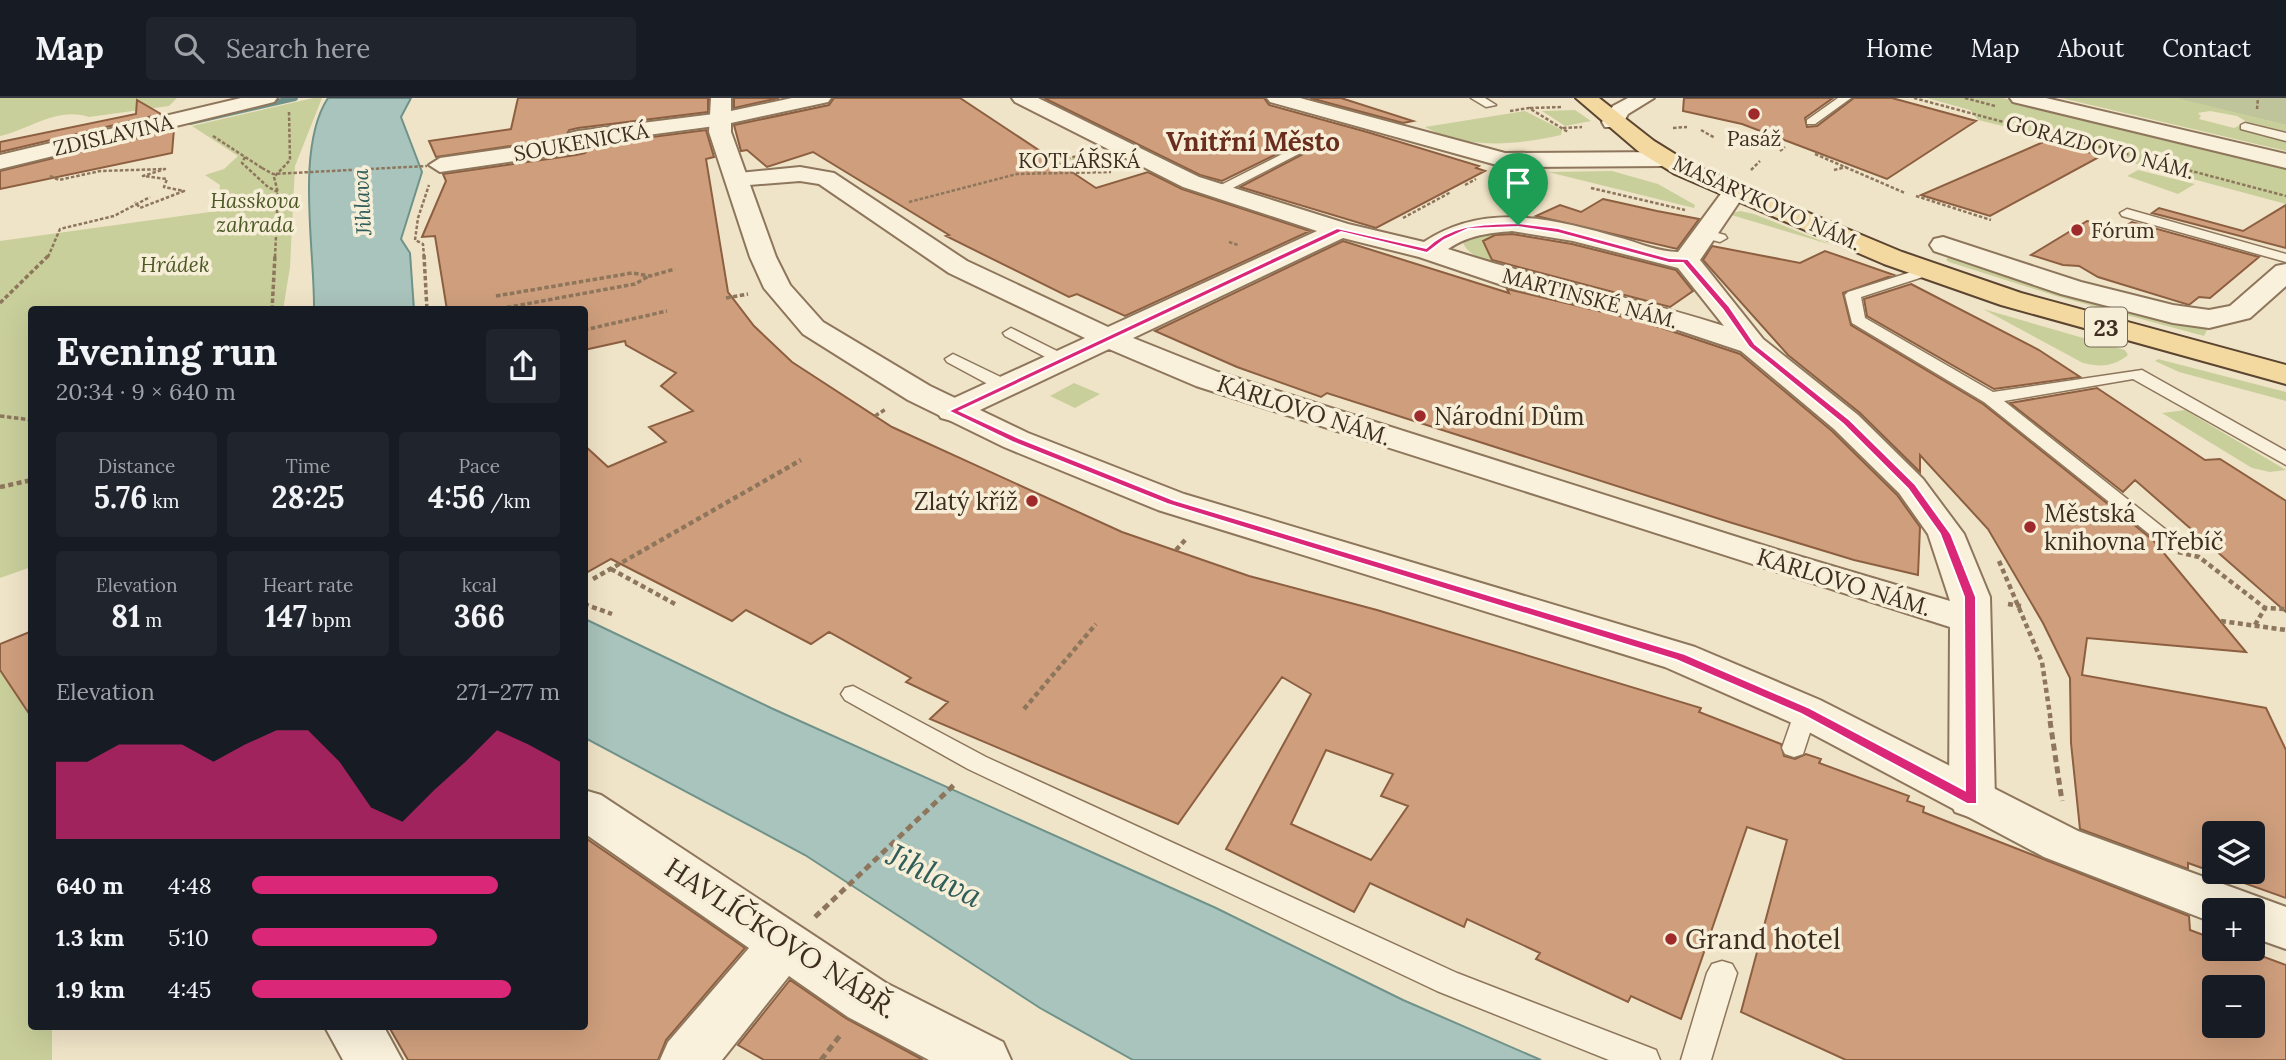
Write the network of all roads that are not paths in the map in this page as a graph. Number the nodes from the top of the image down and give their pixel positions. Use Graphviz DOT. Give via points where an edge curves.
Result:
graph roads {
  1 [pos="821,98"];
  2 [pos="1022,98"];
  3 [pos="1277,98"];
  4 [pos="1477,98"];
  5 [pos="1586,98"];
  6 [pos="1644,98"];
  7 [pos="1845,98"];
  8 [pos="2020,98"];
  9 [pos="276,101"];
  10 [pos="1490,105"];
  11 [pos="722,109"];
  12 [pos="1613,122"];
  13 [pos="1811,122"];
  14 [pos="198,126"];
  15 [pos="2245,127"];
  16 [pos="2286,137"];
  17 [pos="1646,146"];
  18 [pos="1306,147"];
  19 [pos="1484,155"];
  20 [pos="1666,159"];
  21 [pos="2286,161"];
  22 [pos="0,162"];
  23 [pos="433,165"];
  24 [pos="0,171"];
  25 [pos="737,179"];
  26 [pos="1218,190"];
  27 [pos="1734,192"];
  28 [pos="2127,214"];
  29 [pos="1340,230"];
  30 [pos="1943,245"];
  31 [pos="1427,251"];
  32 [pos="2286,258"];
  33 [pos="1685,260"];
  34 [pos="1927,271"];
  35 [pos="2286,272"];
  36 [pos="1011,333"];
  37 [pos="1108,338"];
  38 [pos="1752,345"];
  39 [pos="953,359"];
  40 [pos="1061,359"];
  41 [pos="2286,375"];
  42 [pos="1005,386"];
  43 [pos="1990,398"];
  44 [pos="952,411"];
  45 [pos="2286,459"];
  46 [pos="2160,533"];
  47 [pos="1970,620"];
  48 [pos="853,694"];
  49 [pos="1972,800"];
  50 [pos="588,811"];
  51 [pos="2204,898"];
  52 [pos="2265,921"];
  53 [pos="2286,928"];
  54 [pos="796,934"];
  55 [pos="1722,973"];
  56 [pos="355,1030"];
  57 [pos="967,1051"];
  58 [pos="374,1060"];
  59 [pos="688,1060"];
  60 [pos="1645,1060"];
  61 [pos="1696,1060"];
  1 -- 11 [label="street, SOUKENICKÁ"];
  2 -- 26 [label="street, MARTINSKÉ NÁM." via="1177,176"];
  3 -- 19 [label="street"];
  4 -- 10 [label="lane"];
  5 -- 12 [label="main road, MASARYKOVO NÁM."];
  6 -- 12 [label="street" via="1620,110"];
  7 -- 13 [label="lane"];
  8 -- 21 [label="street, GORAZDOVO NÁM."];
  9 -- 22 [label="street, ZDISLAVINA"];
  11 -- 23 [label="street, SOUKENICKÁ" via="578,138 576,145"];
  11 -- 25 [label="street" via="720,132"];
  12 -- 17 [label="main road, MASARYKOVO NÁM."];
  14 -- 24 [label="street, ZDISLAVINA"];
  15 -- 16 [label="lane"];
  17 -- 19 [label="street"];
  17 -- 20 [label="main road, MASARYKOVO NÁM. / 23"];
  18 -- 26 [label="lane"];
  19 -- 20 [label="street" via="1522,162"];
  20 -- 27 [label="main road, MASARYKOVO NÁM. / 23"];
  25 -- 37 [label="street, KARLOVO NÁM." via="818,176 958,267"];
  25 -- 44 [label="street" via="763,257 794,309 840,346"];
  26 -- 29 [label="street, MARTINSKÉ NÁM."];
  27 -- 33 [label="street"];
  27 -- 34 [label="main road, MASARYKOVO NÁM. / 23"];
  28 -- 32 [label="lane"];
  29 -- 31 [label="street, MARTINSKÉ NÁM."];
  29 -- 37 [label="street"];
  30 -- 35 [label="street" via="2071,288 2209,319 2240,312"];
  31 -- 33 [label="street" via="1454,231 1501,223 1558,230 1669,260"];
  31 -- 38 [label="street, MARTINSKÉ NÁM." via="1515,280 1654,313"];
  33 -- 38 [label="street"];
  34 -- 41 [label="main road, 23" via="2128,334"];
  34 -- 43 [label="lane" via="1853,295 1858,320"];
  36 -- 40 [label="lane"];
  37 -- 40 [label="street"];
  37 -- 47 [label="street, KARLOVO NÁM." via="1220,383"];
  38 -- 47 [label="street" via="1846,422 1911,486 1946,534 1970,597"];
  39 -- 42 [label="lane"];
  40 -- 42 [label="street"];
  42 -- 44 [label="street"];
  43 -- 45 [label="lane" via="2136,374"];
  43 -- 46 [label="lane"];
  44 -- 49 [label="street" via="1171,502 1680,657 1800,730"];
  47 -- 49 [label="street"];
  48 -- 60 [label="lane" via="977,762 1447,982"];
  49 -- 51 [label="street" via="2062,844"];
  50 -- 54 [label="street, HAVLÍČKOVO NÁBŘ." via="751,919"];
  52 -- 53 [label="street"];
  54 -- 57 [label="street, HAVLÍČKOVO NÁBŘ." via="867,1000"];
  54 -- 59 [label="street"];
  55 -- 61 [label="lane"];
  56 -- 58 [label="street"];
}
